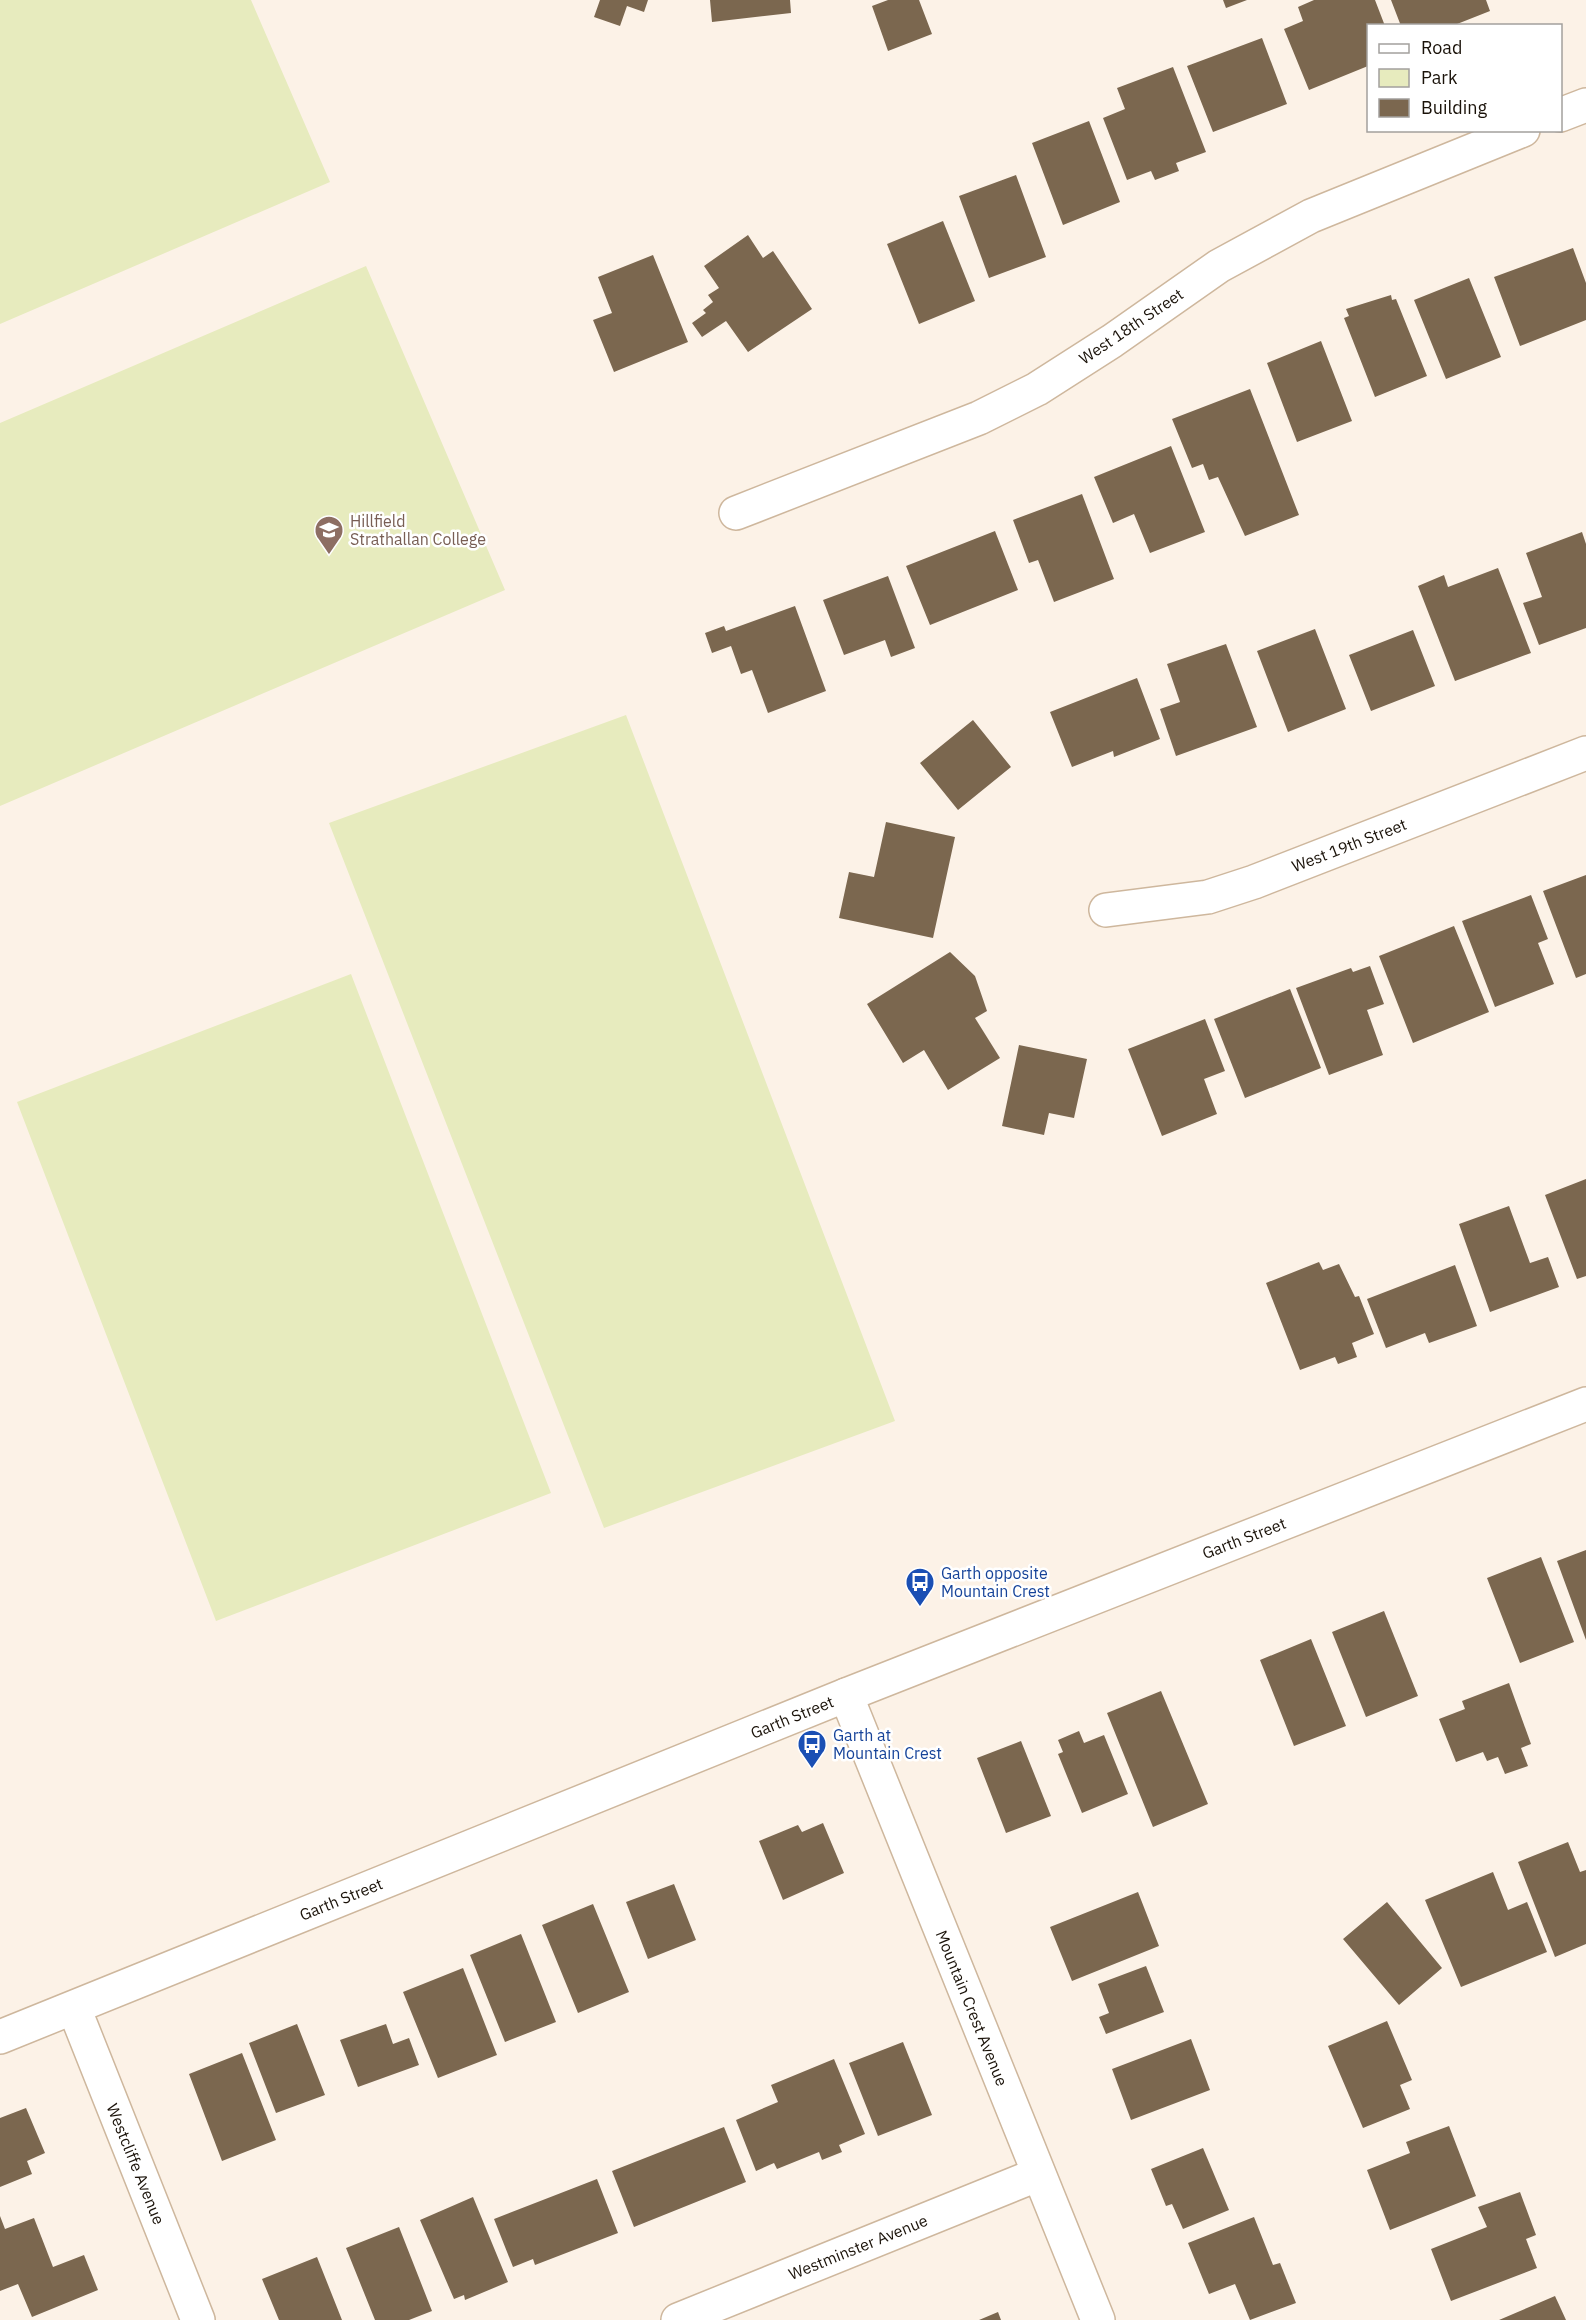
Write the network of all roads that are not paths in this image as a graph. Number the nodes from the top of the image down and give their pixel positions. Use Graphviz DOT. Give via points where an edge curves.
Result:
graph roads {
  1 [pos="1586,105"];
  2 [pos="1562,114"];
  3 [pos="1518,132"];
  4 [pos="736,513"];
  5 [pos="1586,753"];
  6 [pos="1106,910"];
  7 [pos="1586,1404"];
  8 [pos="846,1695"];
  9 [pos="74,2008"];
  10 [pos="0,2037"];
  11 [pos="1039,2174"];
  12 [pos="198,2320"];
  13 [pos="678,2320"];
  14 [pos="1098,2320"];
  1 -- 2 [label="street"];
  3 -- 4 [label="street, West 18th Street" via="1311,216 1219,266 1037,388 979,417"];
  5 -- 6 [label="street, West 19th Street" via="1254,882 1208,897"];
  7 -- 8 [label="street, Garth Street"];
  8 -- 9 [label="street, Garth Street"];
  8 -- 11 [label="street, Mountain Crest Avenue"];
  9 -- 10 [label="street, Garth Street"];
  9 -- 12 [label="street, Westcliffe Avenue"];
  11 -- 13 [label="street, Westminster Avenue"];
  11 -- 14 [label="street, Mountain Crest Avenue"];
}
